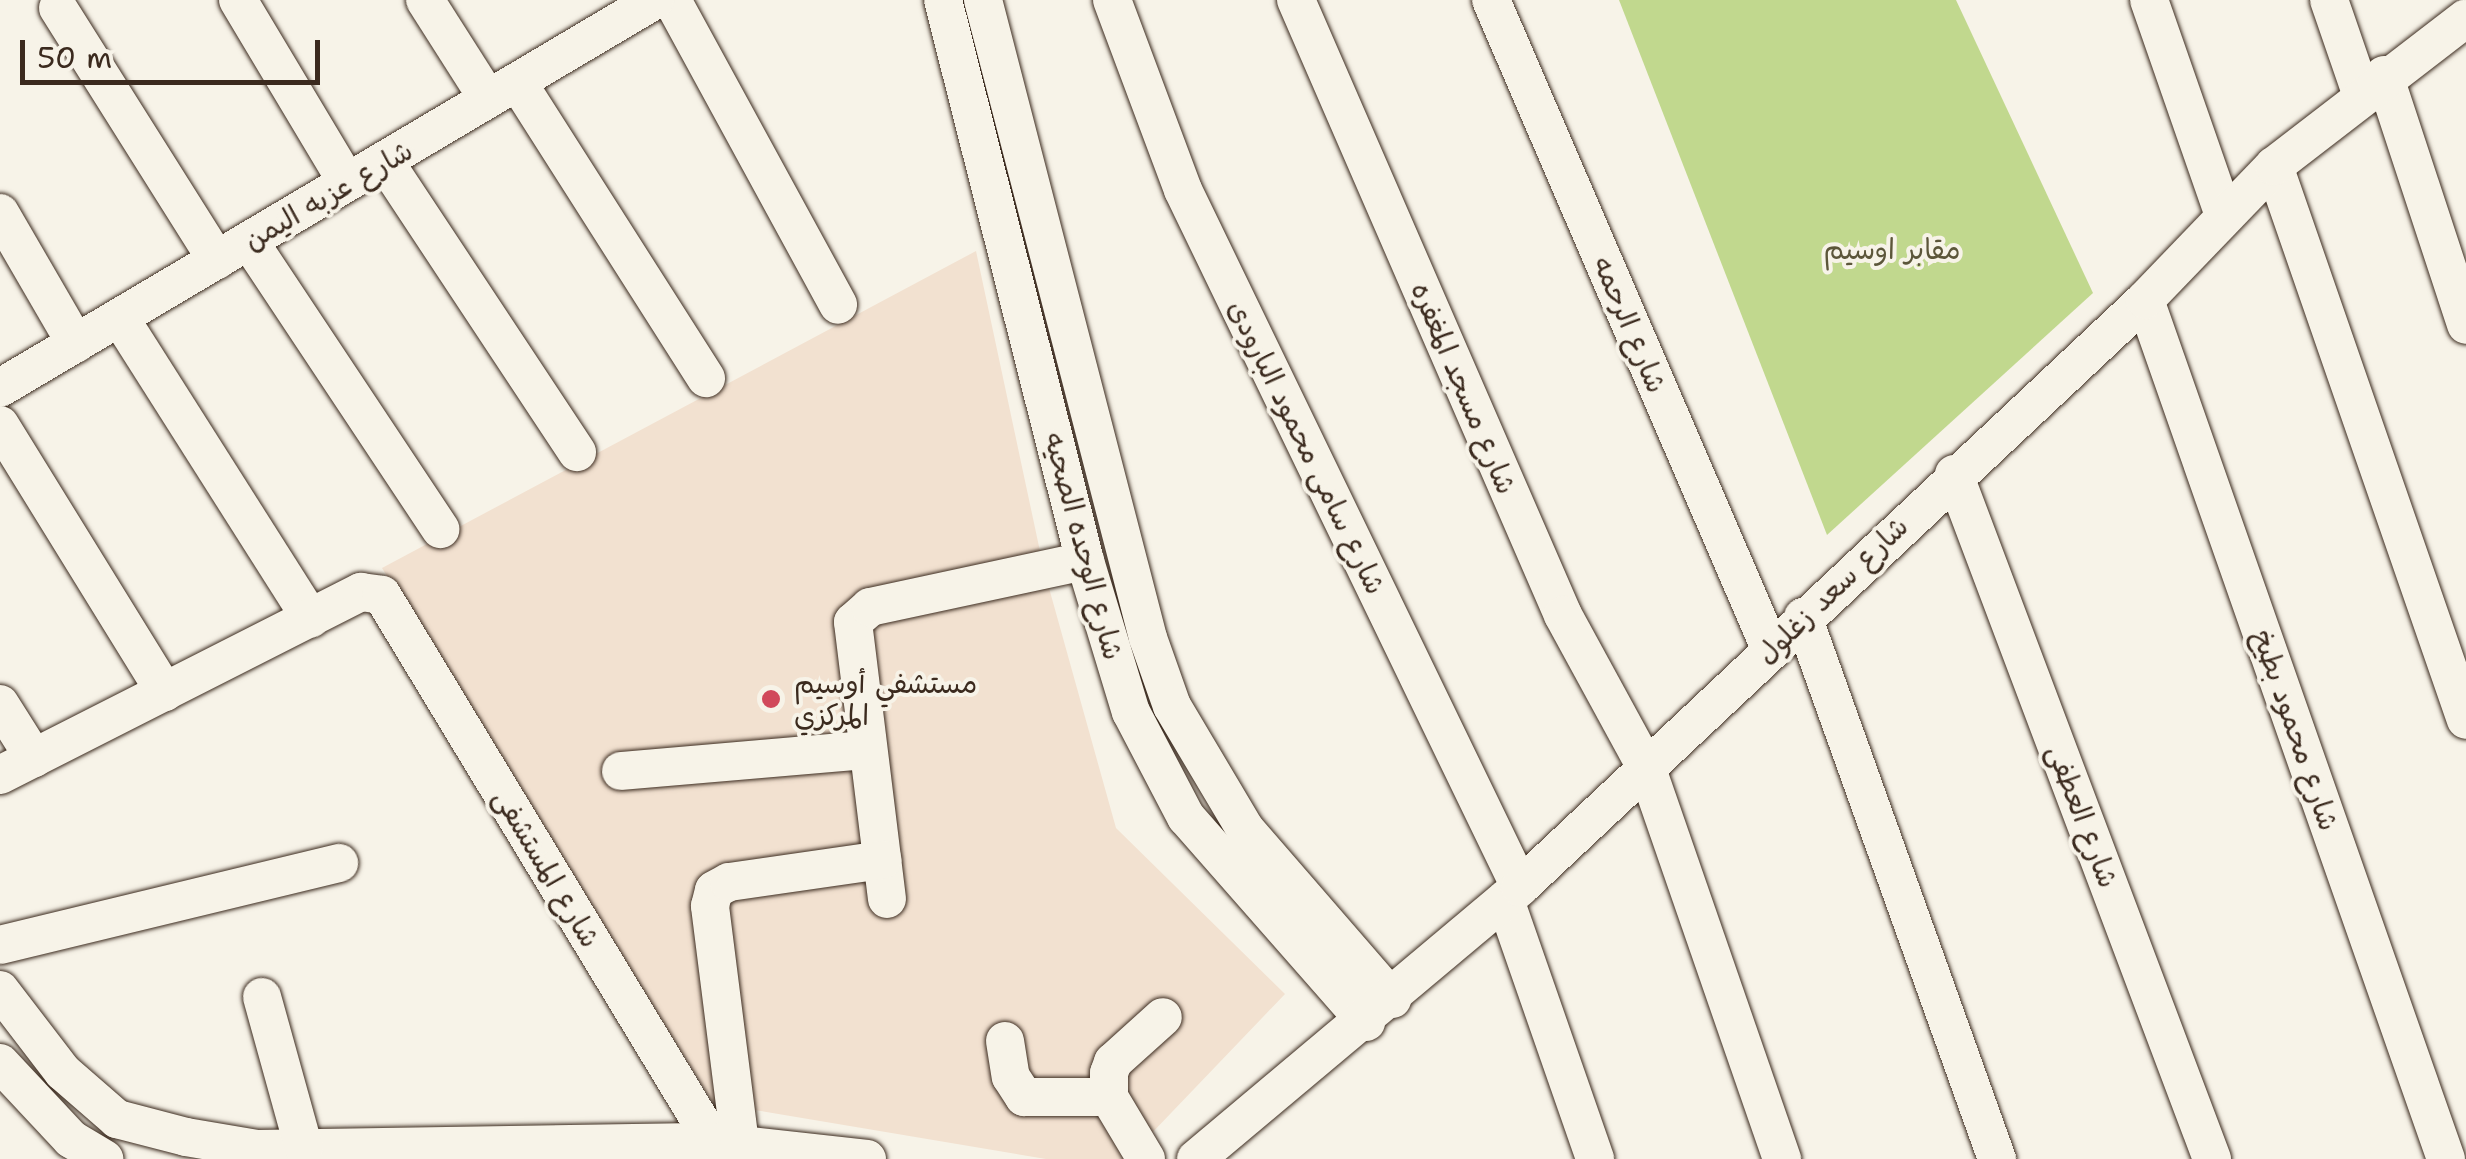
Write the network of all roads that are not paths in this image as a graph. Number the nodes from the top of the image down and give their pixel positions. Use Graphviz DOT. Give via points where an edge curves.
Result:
graph roads {
  1 [pos="238,0"];
  2 [pos="425,0"];
  3 [pos="654,0"];
  4 [pos="672,0"];
  5 [pos="943,0"];
  6 [pos="983,0"];
  7 [pos="1112,0"];
  8 [pos="1296,0"];
  9 [pos="1490,0"];
  10 [pos="2148,0"];
  11 [pos="2330,0"];
  12 [pos="58,8"];
  13 [pos="2466,18"];
  14 [pos="2372,84"];
  15 [pos="503,90"];
  16 [pos="385,162"];
  17 [pos="2274,166"];
  18 [pos="347,182"];
  19 [pos="0,213"];
  20 [pos="2224,215"];
  21 [pos="233,251"];
  22 [pos="2145,300"];
  23 [pos="838,305"];
  24 [pos="120,318"];
  25 [pos="2466,325"];
  26 [pos="76,344"];
  27 [pos="706,378"];
  28 [pos="0,388"];
  29 [pos="0,425"];
  30 [pos="577,452"];
  31 [pos="1954,474"];
  32 [pos="440,529"];
  33 [pos="1085,561"];
  34 [pos="1803,617"];
  35 [pos="311,619"];
  36 [pos="1770,648"];
  37 [pos="165,692"];
  38 [pos="0,704"];
  39 [pos="2466,720"];
  40 [pos="867,750"];
  41 [pos="34,758"];
  42 [pos="1647,769"];
  43 [pos="621,770"];
  44 [pos="0,775"];
  45 [pos="882,860"];
  46 [pos="339,862"];
  47 [pos="1512,893"];
  48 [pos="886,899"];
  49 [pos="0,945"];
  50 [pos="0,990"];
  51 [pos="262,998"];
  52 [pos="1379,1010"];
  53 [pos="1162,1017"];
  54 [pos="1005,1041"];
  55 [pos="0,1063"];
  56 [pos="1109,1097"];
  57 [pos="726,1143"];
  58 [pos="304,1148"];
  59 [pos="100,1156"];
  60 [pos="57,1159"];
  61 [pos="867,1159"];
  62 [pos="1146,1159"];
  63 [pos="1196,1159"];
  64 [pos="1595,1159"];
  65 [pos="1782,1159"];
  66 [pos="1996,1159"];
  67 [pos="2212,1159"];
  68 [pos="2446,1159"];
  1 -- 18 [label="street"];
  2 -- 15 [label="street"];
  3 -- 15 [label="street, شارع عزبه اليمن"];
  4 -- 23 [label="street"];
  5 -- 33 [label="street, شارع الوحده الصحيه"];
  6 -- 52 [label="street, شارع الوحده الصحيه" via="1148,638 1172,706 1245,830"];
  7 -- 47 [label="street, شارع سامى محمود البارودى" via="1183,190"];
  8 -- 42 [label="street, شارع مسجد المغفره" via="1563,615"];
  9 -- 36 [label="street, شارع الرحمه"];
  10 -- 20 [label="street"];
  11 -- 14 [label="street"];
  12 -- 21 [label="street"];
  13 -- 14 [label="street, شارع سعد زغلول"];
  14 -- 17 [label="street, شارع سعد زغلول"];
  14 -- 25 [label="street"];
  15 -- 16 [label="street, شارع عزبه اليمن"];
  15 -- 27 [label="street"];
  16 -- 18 [label="street, شارع عزبه اليمن"];
  16 -- 30 [label="street"];
  17 -- 20 [label="street, شارع سعد زغلول"];
  17 -- 39 [label="street"];
  18 -- 21 [label="street, شارع عزبه اليمن"];
  19 -- 26 [label="street"];
  20 -- 22 [label="street, شارع سعد زغلول"];
  21 -- 24 [label="street, شارع عزبه اليمن"];
  21 -- 32 [label="street"];
  22 -- 31 [label="street, شارع سعد زغلول"];
  22 -- 68 [label="street, شارع محمود بطيخ"];
  24 -- 26 [label="street, شارع عزبه اليمن"];
  24 -- 35 [label="street"];
  26 -- 28 [label="street, شارع عزبه اليمن"];
  29 -- 37 [label="street"];
  31 -- 34 [label="street, شارع سعد زغلول"];
  31 -- 67 [label="street, شارع العطفى"];
  33 -- 40 [label="street" via="860,613 850,632"];
  33 -- 52 [label="street, شارع الوحده الصحيه" via="1130,712 1164,784 1210,848"];
  34 -- 36 [label="street, شارع سعد زغلول"];
  34 -- 66 [label="street"];
  35 -- 37 [label="street"];
  35 -- 57 [label="street, شارع المستشفى" via="360,592 382,595"];
  36 -- 42 [label="street, شارع سعد زغلول"];
  37 -- 41 [label="street"];
  38 -- 41 [label="street"];
  40 -- 43 [label="street"];
  40 -- 45 [label="street"];
  41 -- 44 [label="street"];
  42 -- 47 [label="street, شارع سعد زغلول"];
  42 -- 65 [label="street, شارع مسجد المغفره"];
  45 -- 48 [label="street"];
  45 -- 57 [label="street" via="728,882 714,890"];
  46 -- 49 [label="street"];
  47 -- 52 [label="street, شارع سعد زغلول"];
  47 -- 64 [label="street, شارع سامى محمود البارودى"];
  50 -- 58 [label="street" via="63,1072 117,1120 186,1138"];
  51 -- 58 [label="street"];
  52 -- 63 [label="street, شارع سعد زغلول"];
  53 -- 56 [label="street" via="1113,1062"];
  54 -- 56 [label="street" via="1010,1077 1024,1098"];
  55 -- 59 [label="street" via="71,1139"];
  56 -- 62 [label="street"];
  57 -- 58 [label="street"];
  57 -- 61 [label="street"];
  59 -- 60 [label="street"];
}
